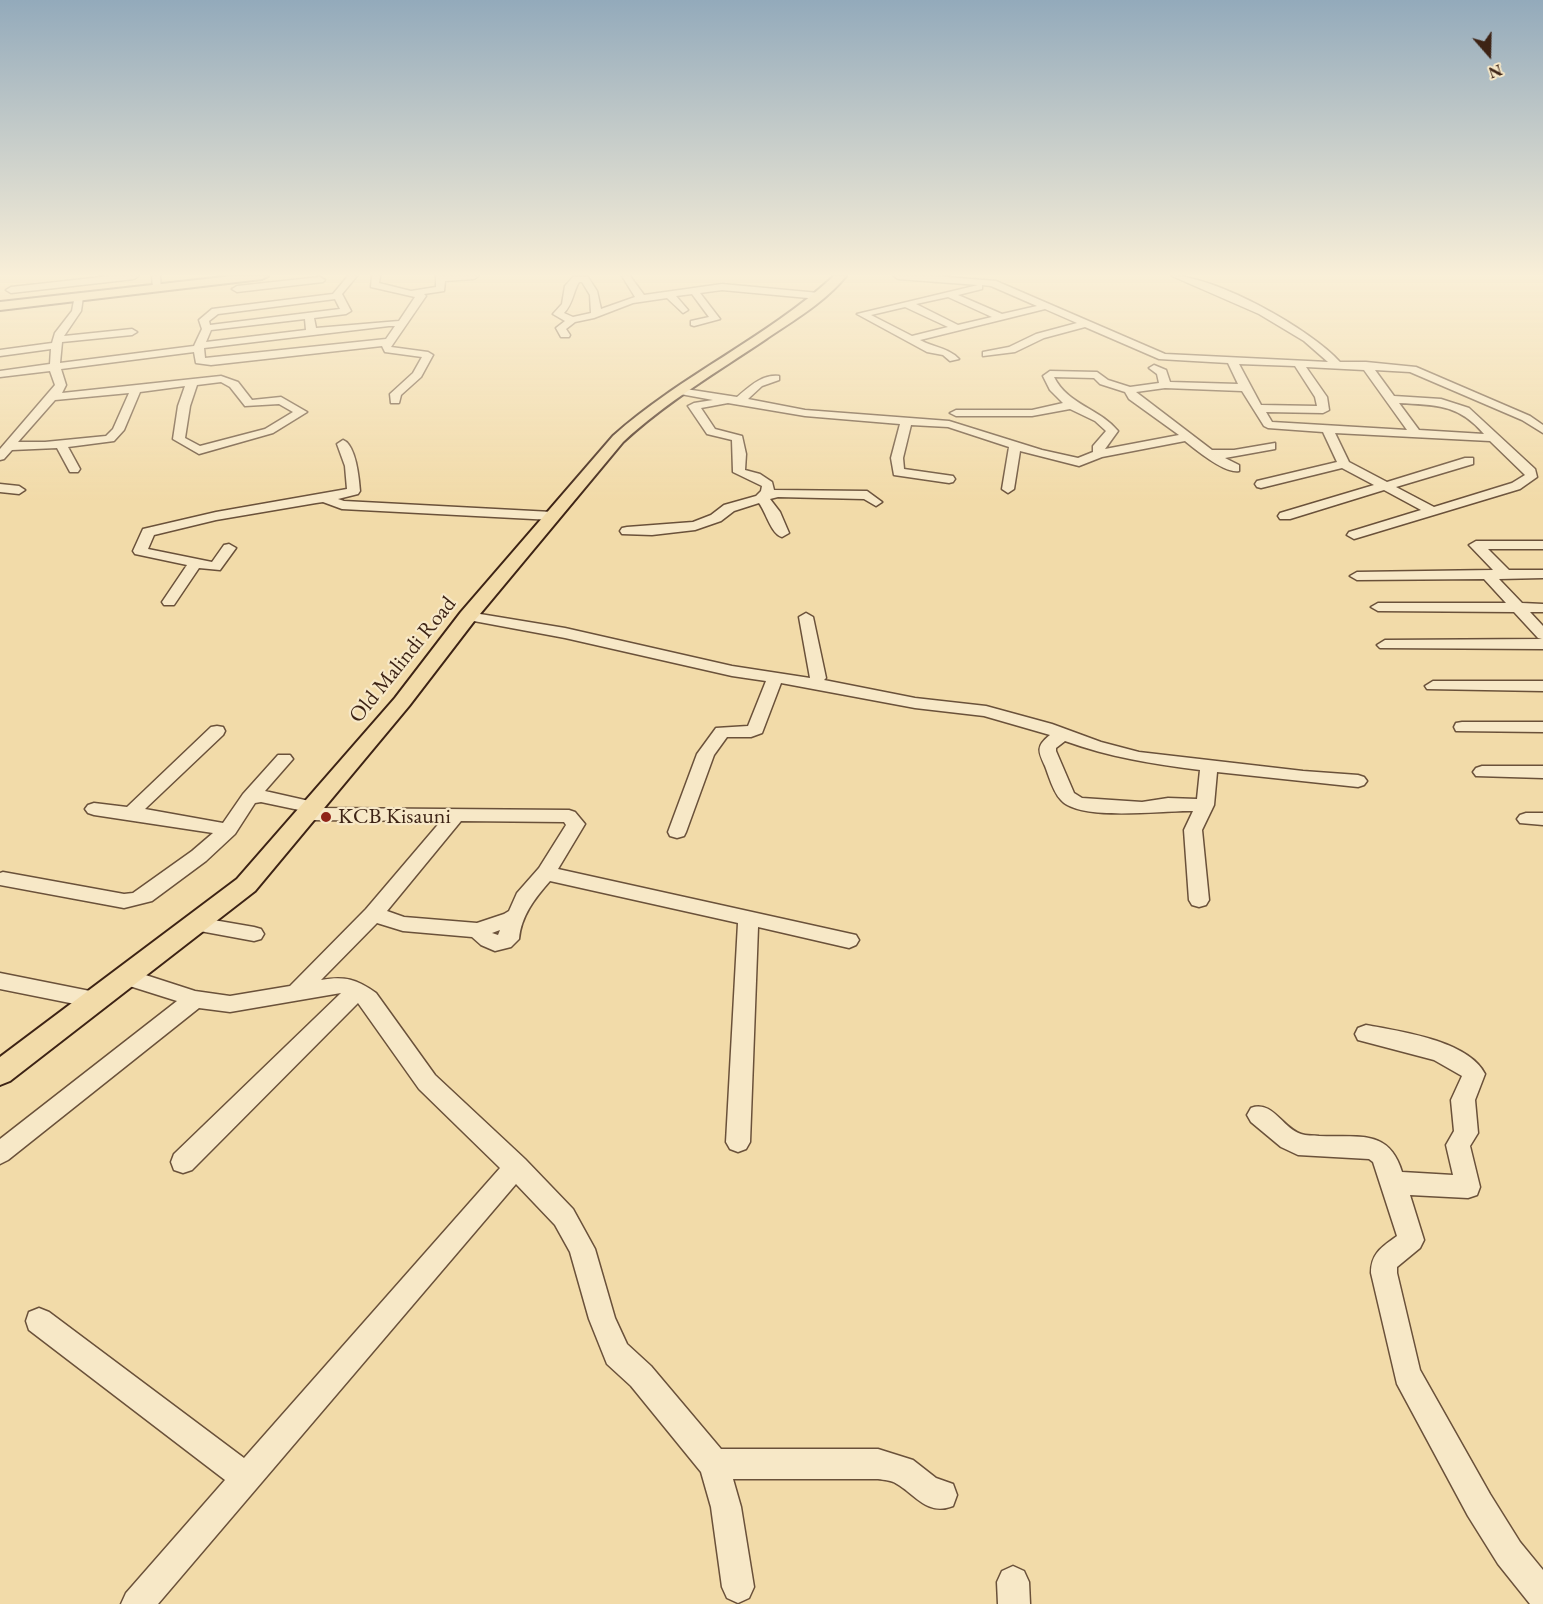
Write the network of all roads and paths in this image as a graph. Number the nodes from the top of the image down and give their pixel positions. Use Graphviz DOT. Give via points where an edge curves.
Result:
graph roads {
  1 [pos="56,351"];
  2 [pos="171,351"];
  3 [pos="199,351"];
  4 [pos="307,351"];
  5 [pos="394,351"];
  6 [pos="740,351"];
  7 [pos="935,351"];
  8 [pos="1006,351"];
  9 [pos="1149,351"];
  10 [pos="1324,351"];
  11 [pos="987,354"];
  12 [pos="954,359"];
  13 [pos="1232,360"];
  14 [pos="1297,362"];
  15 [pos="1336,364"];
  16 [pos="1366,365"];
  17 [pos="55,367"];
  18 [pos="1154,368"];
  19 [pos="0,374"];
  20 [pos="775,378"];
  21 [pos="192,382"];
  22 [pos="1166,385"];
  23 [pos="1245,388"];
  24 [pos="136,389"];
  25 [pos="1130,390"];
  26 [pos="679,391"];
  27 [pos="53,397"];
  28 [pos="1390,399"];
  29 [pos="734,400"];
  30 [pos="395,401"];
  31 [pos="1071,405"];
  32 [pos="1257,408"];
  33 [pos="956,413"];
  34 [pos="906,422"];
  35 [pos="1328,430"];
  36 [pos="1543,430"];
  37 [pos="0,433"];
  38 [pos="1416,434"];
  39 [pos="21,435"];
  40 [pos="1188,437"];
  41 [pos="1493,438"];
  42 [pos="343,444"];
  43 [pos="61,445"];
  44 [pos="10,446"];
  45 [pos="1015,446"];
  46 [pos="1271,446"];
  47 [pos="1099,454"];
  48 [pos="1211,454"];
  49 [pos="0,456"];
  50 [pos="1469,461"];
  51 [pos="1344,464"];
  52 [pos="1235,468"];
  53 [pos="74,469"];
  54 [pos="949,478"];
  55 [pos="1261,484"];
  56 [pos="1385,485"];
  57 [pos="0,488"];
  58 [pos="1008,489"];
  59 [pos="19,490"];
  60 [pos="761,497"];
  61 [pos="324,498"];
  62 [pos="876,502"];
  63 [pos="1432,511"];
  64 [pos="552,516"];
  65 [pos="1285,516"];
  66 [pos="627,531"];
  67 [pos="782,533"];
  68 [pos="1354,534"];
  69 [pos="1543,545"];
  70 [pos="229,548"];
  71 [pos="195,563"];
  72 [pos="1505,574"];
  73 [pos="1543,574"];
  74 [pos="1357,576"];
  75 [pos="1489,576"];
  76 [pos="169,602"];
  77 [pos="1378,607"];
  78 [pos="1519,608"];
  79 [pos="1543,608"];
  80 [pos="468,616"];
  81 [pos="806,617"];
  82 [pos="1543,634"];
  83 [pos="1543,644"];
  84 [pos="1385,645"];
  85 [pos="776,677"];
  86 [pos="818,678"];
  87 [pos="1433,686"];
  88 [pos="1543,686"];
  89 [pos="1462,727"];
  90 [pos="1543,727"];
  91 [pos="217,731"];
  92 [pos="1062,735"];
  93 [pos="284,759"];
  94 [pos="1209,765"];
  95 [pos="1482,772"];
  96 [pos="1543,772"];
  97 [pos="1358,781"];
  98 [pos="249,798"];
  99 [pos="1205,805"];
  100 [pos="94,809"];
  101 [pos="309,810"];
  102 [pos="131,813"];
  103 [pos="457,814"];
  104 [pos="228,830"];
  105 [pos="677,832"];
  106 [pos="546,873"];
  107 [pos="3,879"];
  108 [pos="1199,900"];
  109 [pos="374,914"];
  110 [pos="748,917"];
  111 [pos="196,924"];
  112 [pos="254,934"];
  113 [pos="849,940"];
  114 [pos="127,977"];
  115 [pos="0,981"];
  116 [pos="357,991"];
  117 [pos="297,992"];
  118 [pos="195,999"];
  119 [pos="95,1000"];
  120 [pos="1366,1034"];
  121 [pos="0,1073"];
  122 [pos="1259,1115"];
  123 [pos="738,1142"];
  124 [pos="0,1153"];
  125 [pos="183,1162"];
  126 [pos="516,1167"];
  127 [pos="1394,1183"];
  128 [pos="39,1322"];
  129 [pos="714,1464"];
  130 [pos="247,1479"];
  131 [pos="942,1495"];
  132 [pos="738,1587"];
  133 [pos="1543,1594"];
  134 [pos="137,1604"];
  1 -- 17 [label="street"];
  2 -- 17 [label="street"];
  3 -- 4 [label="street" via="200,361 206,362"];
  5 -- 30 [label="street" via="428,355 417,375 396,394"];
  6 -- 26 [label="main road, Old Malindi Road"];
  7 -- 12 [label="street"];
  8 -- 11 [label="street"];
  9 -- 13 [label="street" via="1163,357"];
  10 -- 15 [label="street"];
  13 -- 14 [label="street"];
  13 -- 23 [label="street"];
  14 -- 15 [label="street"];
  14 -- 32 [label="street" via="1324,408"];
  15 -- 16 [label="street"];
  16 -- 28 [label="street"];
  16 -- 36 [label="street" via="1412,369 1526,418"];
  17 -- 19 [label="street"];
  17 -- 27 [label="street" via="61,382"];
  18 -- 22 [label="street" via="1162,372"];
  20 -- 29 [label="street"];
  21 -- 21 [label="street" via="225,378 236,385 249,404 280,400 301,412 269,431 199,450 179,437"];
  21 -- 24 [label="street"];
  22 -- 23 [label="street"];
  22 -- 25 [label="street"];
  23 -- 32 [label="street"];
  24 -- 27 [label="street"];
  24 -- 43 [label="street" via="110,439"];
  25 -- 31 [label="street" via="1104,382 1097,375 1048,375 1054,388"];
  25 -- 40 [label="street" via="1133,397"];
  26 -- 29 [label="street"];
  26 -- 64 [label="main road, Old Malindi Road" via="618,439"];
  27 -- 39 [label="street"];
  28 -- 38 [label="street"];
  28 -- 41 [label="street" via="1459,407 1479,420"];
  29 -- 34 [label="street" via="805,413"];
  29 -- 60 [label="street" via="694,406 711,432 738,438 739,472 768,485 767,493"];
  31 -- 33 [label="street" via="1032,413"];
  31 -- 47 [label="street" via="1105,422 1112,431 1099,446"];
  32 -- 35 [label="street" via="1272,426"];
  34 -- 45 [label="street" via="949,424"];
  34 -- 54 [label="street" via="897,458 898,472"];
  35 -- 38 [label="street"];
  35 -- 51 [label="street"];
  37 -- 39 [label="street"];
  38 -- 41 [label="street"];
  39 -- 44 [label="street"];
  40 -- 47 [label="street"];
  40 -- 48 [label="street"];
  41 -- 63 [label="street" via="1531,472 1531,477 1516,486"];
  42 -- 61 [label="street" via="354,490"];
  43 -- 44 [label="street"];
  43 -- 53 [label="street"];
  44 -- 49 [label="street"];
  45 -- 47 [label="street" via="1079,462"];
  45 -- 58 [label="street"];
  46 -- 48 [label="street" via="1234,454"];
  48 -- 52 [label="street"];
  50 -- 56 [label="street"];
  51 -- 55 [label="street"];
  51 -- 56 [label="street"];
  56 -- 63 [label="street"];
  56 -- 65 [label="street"];
  57 -- 59 [label="street"];
  60 -- 62 [label="street" via="793,492 870,495"];
  60 -- 66 [label="street" via="695,526"];
  60 -- 67 [label="street"];
  61 -- 64 [label="street" via="342,505"];
  61 -- 71 [label="street" via="154,530 148,532 140,550"];
  63 -- 68 [label="street"];
  64 -- 80 [label="main road, Old Malindi Road"];
  69 -- 72 [label="street" via="1476,545"];
  70 -- 71 [label="street" via="215,567"];
  71 -- 76 [label="street"];
  72 -- 73 [label="street"];
  72 -- 75 [label="street"];
  74 -- 75 [label="street"];
  75 -- 78 [label="street"];
  77 -- 78 [label="street"];
  78 -- 79 [label="street"];
  78 -- 82 [label="street"];
  80 -- 85 [label="street"];
  80 -- 101 [label="main road, Old Malindi Road" via="402,702"];
  81 -- 86 [label="street"];
  83 -- 84 [label="street"];
  85 -- 92 [label="street" via="915,703 986,711"];
  85 -- 105 [label="street" via="756,729 724,731 706,754"];
  87 -- 88 [label="street"];
  89 -- 90 [label="street"];
  91 -- 102 [label="street"];
  92 -- 94 [label="street" via="1139,757"];
  92 -- 99 [label="street" via="1047,746 1047,751 1067,796 1077,804 1142,808"];
  93 -- 98 [label="street"];
  94 -- 97 [label="street"];
  94 -- 99 [label="street"];
  95 -- 96 [label="street"];
  98 -- 101 [label="street" via="261,796"];
  98 -- 104 [label="street"];
  99 -- 108 [label="street" via="1192,830"];
  100 -- 102 [label="street"];
  101 -- 103 [label="street"];
  101 -- 111 [label="main road, Old Malindi Road" via="246,885"];
  102 -- 104 [label="street"];
  103 -- 106 [label="street" via="570,816 576,824 573,832"];
  103 -- 109 [label="street"];
  104 -- 107 [label="street" via="199,856 135,900"];
  106 -- 109 [label="street" via="511,919 509,939 499,944 490,943 477,930 411,926"];
  106 -- 110 [label="street"];
  109 -- 117 [label="street"];
  110 -- 113 [label="street"];
  110 -- 123 [label="street"];
  111 -- 112 [label="street"];
  111 -- 114 [label="main road, Old Malindi Road"];
  114 -- 118 [label="street"];
  114 -- 119 [label="main road, Old Malindi Road"];
  115 -- 119 [label="street"];
  116 -- 117 [label="street" via="342,985"];
  116 -- 125 [label="street"];
  116 -- 126 [label="street" via="368,999 427,1082"];
  117 -- 118 [label="street" via="230,1004"];
  118 -- 124 [label="street"];
  119 -- 121 [label="main road, Old Malindi Road"];
  120 -- 127 [label="street" via="1431,1050 1468,1066 1474,1074 1463,1100 1466,1132 1458,1145 1468,1187"];
  122 -- 127 [label="street" via="1298,1145 1374,1149 1385,1160"];
  126 -- 129 [label="street" via="564,1217 582,1249 602,1319 617,1354 641,1376"];
  126 -- 130 [label="street"];
  127 -- 133 [label="street" via="1411,1240 1384,1261 1384,1273 1407,1374 1479,1505 1509,1552"];
  128 -- 130 [label="street"];
  129 -- 131 [label="street" via="878,1464 896,1467 927,1492"];
  129 -- 132 [label="street" via="726,1507"];
  130 -- 134 [label="street"];
}
